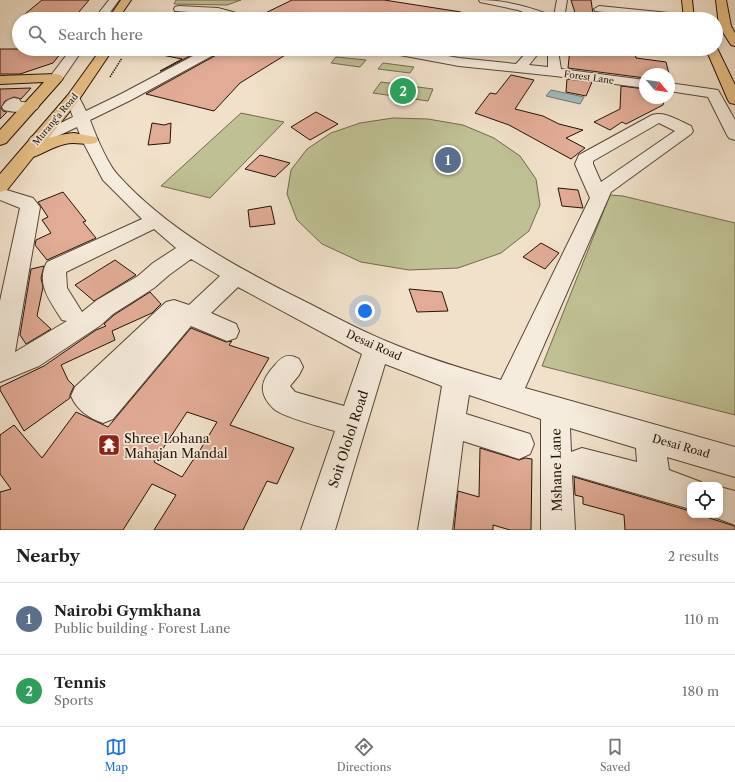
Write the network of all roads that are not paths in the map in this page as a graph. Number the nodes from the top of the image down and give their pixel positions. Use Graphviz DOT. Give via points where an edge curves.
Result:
graph roads {
  1 [pos="114,0"];
  2 [pos="126,0"];
  3 [pos="484,0"];
  4 [pos="562,0"];
  5 [pos="721,0"];
  6 [pos="687,3"];
  7 [pos="676,4"];
  8 [pos="180,9"];
  9 [pos="599,9"];
  10 [pos="105,12"];
  11 [pos="118,12"];
  12 [pos="222,12"];
  13 [pos="532,12"];
  14 [pos="559,12"];
  15 [pos="626,12"];
  16 [pos="723,12"];
  17 [pos="723,13"];
  18 [pos="727,48"];
  19 [pos="72,56"];
  20 [pos="86,56"];
  21 [pos="104,56"];
  22 [pos="179,56"];
  23 [pos="201,56"];
  24 [pos="431,56"];
  25 [pos="465,56"];
  26 [pos="531,56"];
  27 [pos="553,56"];
  28 [pos="472,63"];
  29 [pos="519,68"];
  30 [pos="555,72"];
  31 [pos="56,78"];
  32 [pos="0,80"];
  33 [pos="639,83"];
  34 [pos="146,86"];
  35 [pos="675,87"];
  36 [pos="735,100"];
  37 [pos="32,106"];
  38 [pos="9,107"];
  39 [pos="82,119"];
  40 [pos="735,135"];
  41 [pos="0,140"];
  42 [pos="37,140"];
  43 [pos="23,146"];
  44 [pos="0,186"];
  45 [pos="0,194"];
  46 [pos="599,198"];
  47 [pos="156,220"];
  48 [pos="190,249"];
  49 [pos="236,275"];
  50 [pos="71,313"];
  51 [pos="227,331"];
  52 [pos="377,349"];
  53 [pos="0,362"];
  54 [pos="290,366"];
  55 [pos="0,370"];
  56 [pos="457,378"];
  57 [pos="508,395"];
  58 [pos="555,410"];
  59 [pos="450,422"];
  60 [pos="353,423"];
  61 [pos="650,437"];
  62 [pos="519,444"];
  63 [pos="735,462"];
  64 [pos="582,463"];
  65 [pos="654,482"];
  66 [pos="687,492"];
  67 [pos="723,504"];
  68 [pos="735,508"];
  69 [pos="318,530"];
  70 [pos="435,530"];
  71 [pos="558,530"];
  1 -- 10 [label="street"];
  2 -- 11 [label="main road"];
  3 -- 13 [label="street"];
  4 -- 14 [label="street"];
  5 -- 16 [label="main road"];
  6 -- 7 [label="street"];
  8 -- 12 [label="street"];
  9 -- 15 [label="street"];
  17 -- 18 [label="main road"];
  18 -- 36 [label="main road"];
  19 -- 31 [label="street"];
  20 -- 43 [label="main road, Murang'a Road"];
  21 -- 39 [label="main road, Murang'a Road"];
  22 -- 34 [label="street" via="135,79 137,83"];
  23 -- 34 [label="street"];
  24 -- 28 [label="street"];
  25 -- 28 [label="street"];
  26 -- 29 [label="street"];
  27 -- 30 [label="street, Forest Lane"];
  28 -- 29 [label="street"];
  29 -- 30 [label="street"];
  30 -- 33 [label="street, Forest Lane"];
  31 -- 32 [label="main road"];
  31 -- 37 [label="main road"];
  34 -- 39 [label="street"];
  35 -- 40 [label="street" via="710,87"];
  37 -- 38 [label="street"];
  37 -- 41 [label="main road"];
  39 -- 42 [label="street"];
  39 -- 42 [label="main road, Murang'a Road"];
  39 -- 43 [label="main road" via="84,138"];
  39 -- 47 [label="street, Desai Road" via="109,176"];
  42 -- 43 [label="main road, Murang'a Road"];
  43 -- 44 [label="main road, Murang'a Road"];
  45 -- 53 [label="street" via="26,202 30,206"];
  46 -- 46 [label="street" via="584,164 585,159 657,118 685,129 605,186"];
  46 -- 57 [label="street"];
  47 -- 48 [label="street, Desai Road"];
  47 -- 50 [label="street" via="55,268 55,290"];
  48 -- 49 [label="street, Desai Road"];
  48 -- 55 [label="street" via="146,282 30,358"];
  49 -- 51 [label="street" via="190,315"];
  49 -- 52 [label="street, Desai Road"];
  52 -- 56 [label="street, Desai Road"];
  52 -- 60 [label="street, Soit Ololol Road"];
  54 -- 60 [label="street" via="276,383 278,394 286,402"];
  56 -- 57 [label="street, Desai Road"];
  56 -- 59 [label="street"];
  57 -- 58 [label="street, Desai Road"];
  58 -- 61 [label="street, Desai Road"];
  58 -- 71 [label="street, Mshane Lane"];
  59 -- 62 [label="street"];
  59 -- 70 [label="street"];
  60 -- 69 [label="street, Soit Ololol Road"];
  61 -- 63 [label="street, Desai Road"];
  61 -- 65 [label="street"];
  64 -- 65 [label="street"];
  65 -- 66 [label="street"];
  67 -- 68 [label="street"];
}
